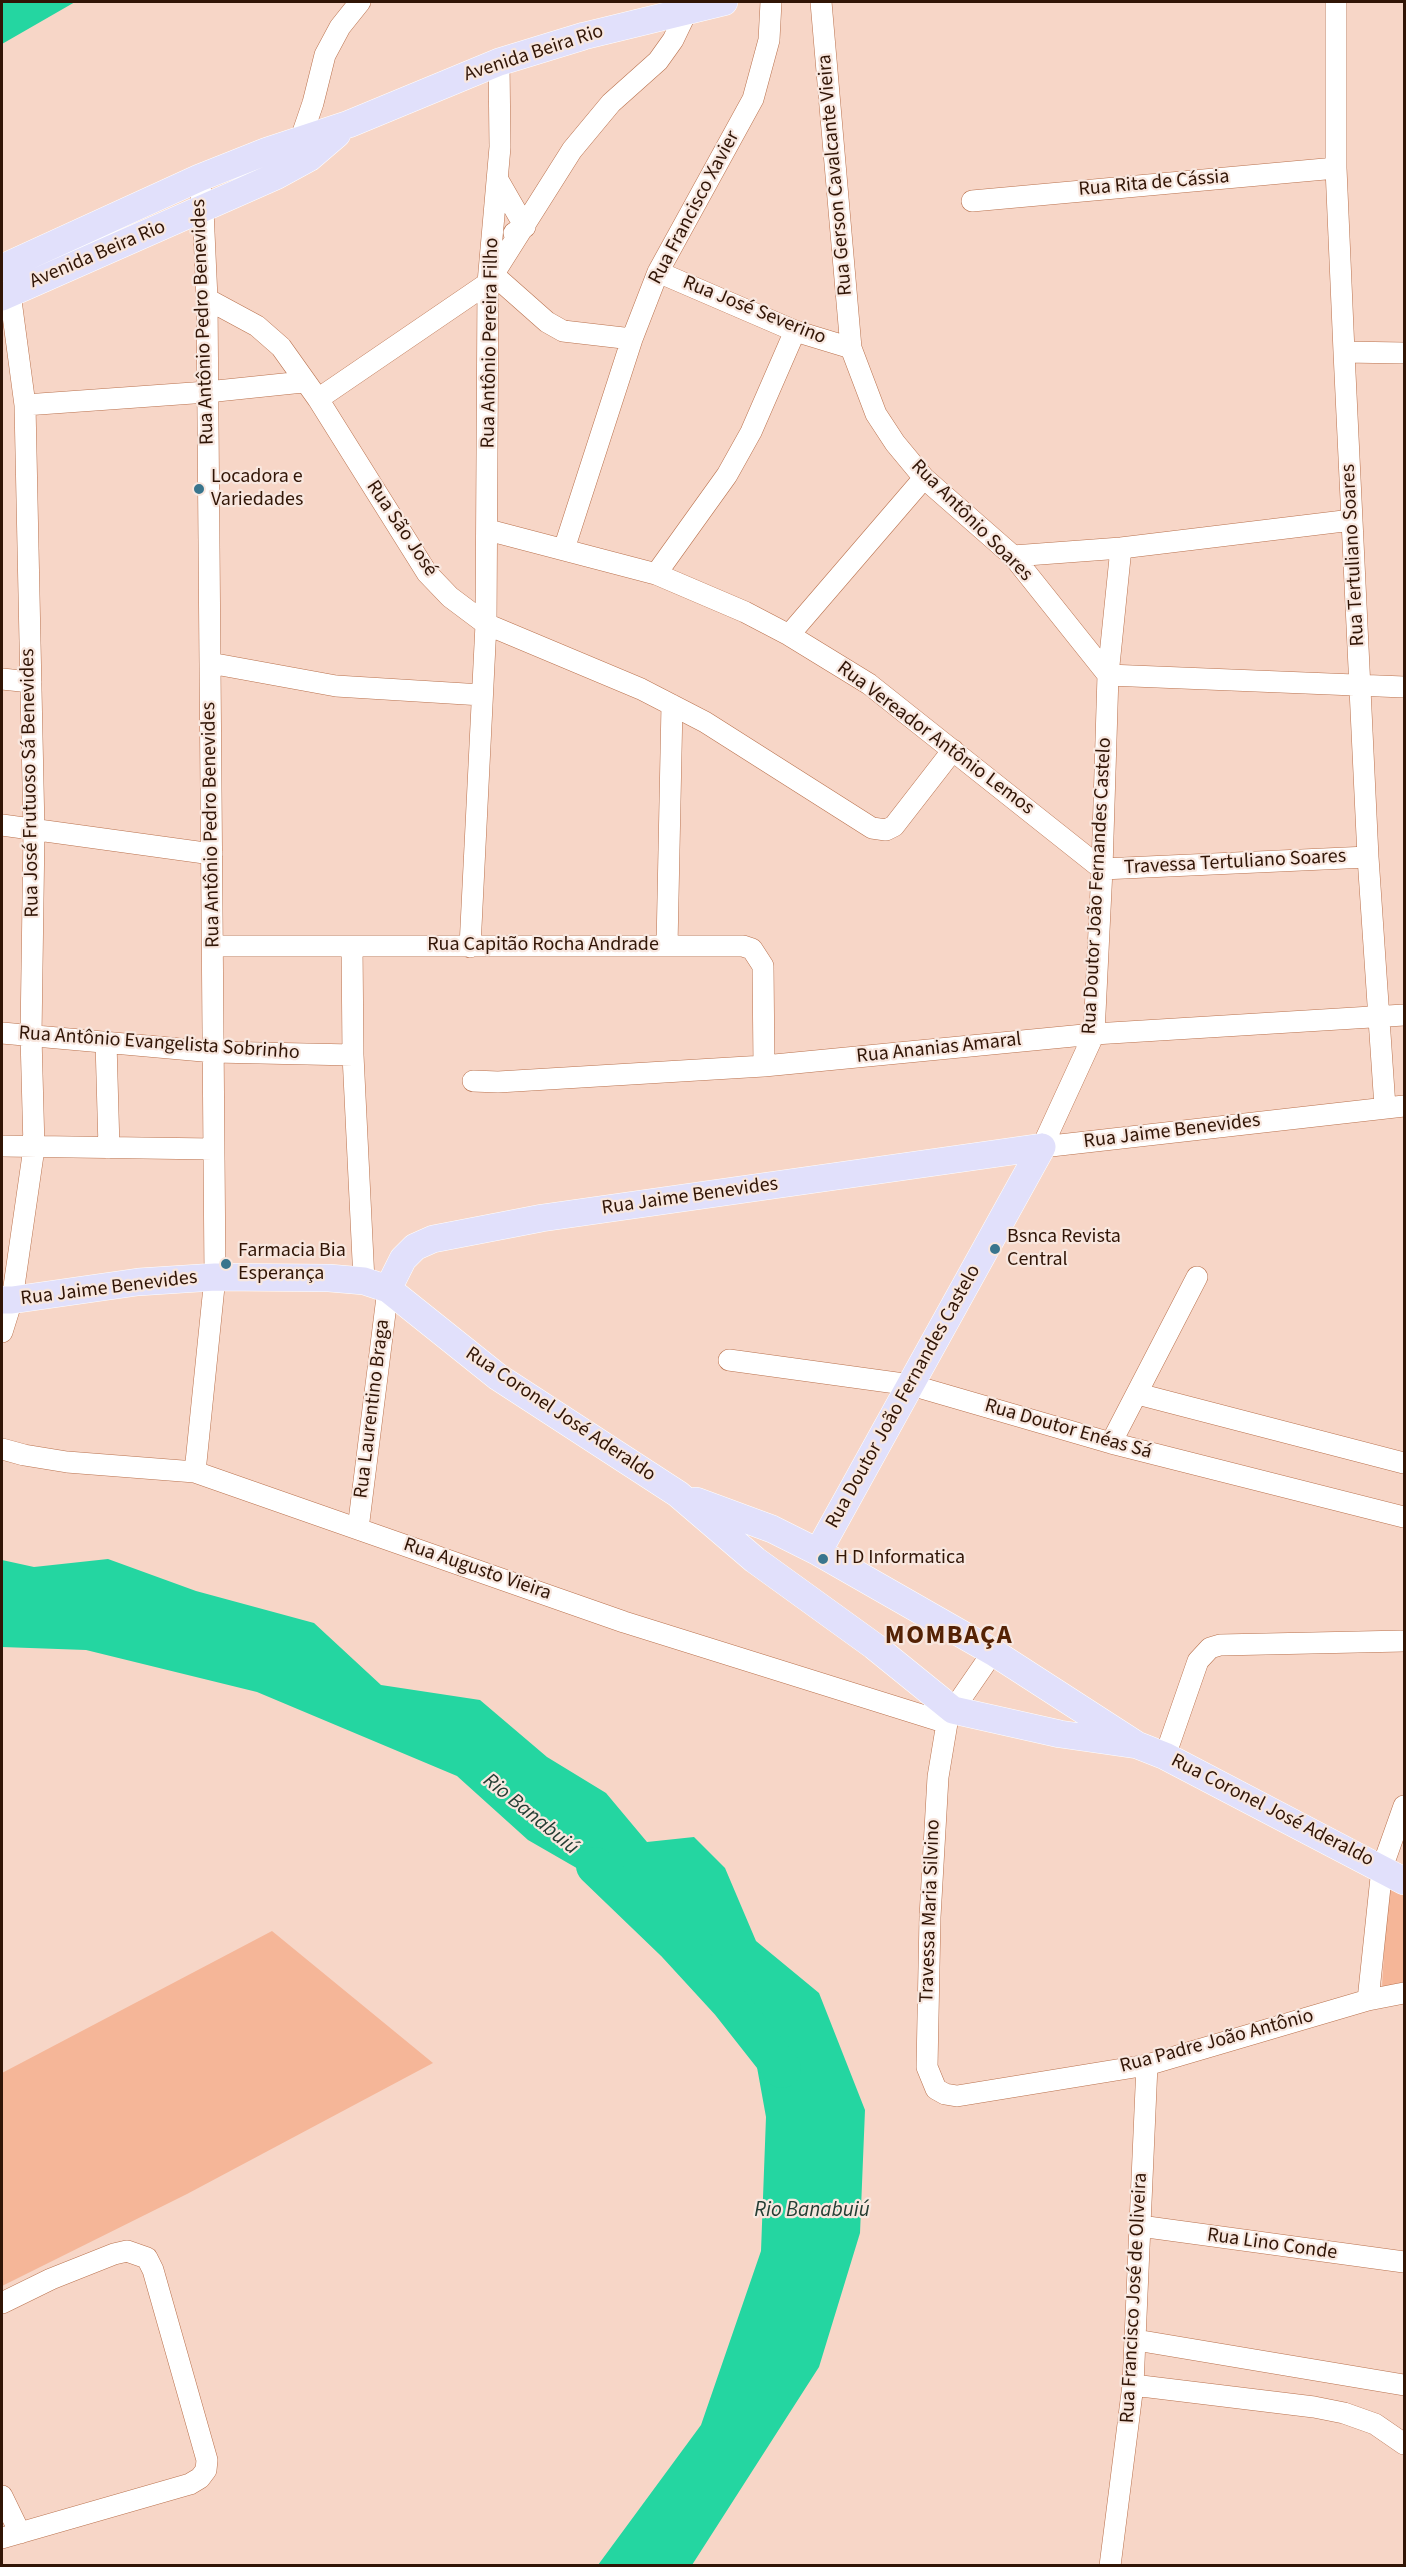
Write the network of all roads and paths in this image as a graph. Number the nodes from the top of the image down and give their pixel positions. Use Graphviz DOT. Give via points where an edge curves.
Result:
graph roads {
  1 [pos="360,2"];
  2 [pos="724,2"];
  3 [pos="771,2"];
  4 [pos="821,2"];
  5 [pos="1336,2"];
  6 [pos="687,11"];
  7 [pos="499,62"];
  8 [pos="349,124"];
  9 [pos="300,141"];
  10 [pos="1336,168"];
  11 [pos="199,178"];
  12 [pos="498,180"];
  13 [pos="972,201"];
  14 [pos="203,210"];
  15 [pos="525,227"];
  16 [pos="492,244"];
  17 [pos="658,272"];
  18 [pos="492,279"];
  19 [pos="5,281"];
  20 [pos="207,299"];
  21 [pos="795,331"];
  22 [pos="632,339"];
  23 [pos="851,348"];
  24 [pos="1344,352"];
  25 [pos="1404,353"];
  26 [pos="303,382"];
  27 [pos="207,392"];
  28 [pos="318,399"];
  29 [pos="25,405"];
  30 [pos="924,478"];
  31 [pos="1352,520"];
  32 [pos="488,530"];
  33 [pos="1120,548"];
  34 [pos="564,549"];
  35 [pos="1013,556"];
  36 [pos="656,574"];
  37 [pos="486,624"];
  38 [pos="789,635"];
  39 [pos="210,663"];
  40 [pos="1108,675"];
  41 [pos="2,679"];
  42 [pos="31,682"];
  43 [pos="1360,687"];
  44 [pos="1404,687"];
  45 [pos="482,695"];
  46 [pos="672,705"];
  47 [pos="953,750"];
  48 [pos="2,825"];
  49 [pos="34,831"];
  50 [pos="212,854"];
  51 [pos="1368,857"];
  52 [pos="1102,869"];
  53 [pos="214,946"];
  54 [pos="352,946"];
  55 [pos="667,946"];
  56 [pos="470,947"];
  57 [pos="1404,1015"];
  58 [pos="1378,1017"];
  59 [pos="2,1034"];
  60 [pos="1094,1034"];
  61 [pos="31,1036"];
  62 [pos="106,1042"];
  63 [pos="214,1052"];
  64 [pos="353,1055"];
  65 [pos="764,1066"];
  66 [pos="473,1081"];
  67 [pos="1395,1107"];
  68 [pos="2,1146"];
  69 [pos="1042,1147"];
  70 [pos="34,1148"];
  71 [pos="109,1148"];
  72 [pos="213,1149"];
  73 [pos="214,1277"];
  74 [pos="1197,1277"];
  75 [pos="376,1285"];
  76 [pos="7,1300"];
  77 [pos="2,1332"];
  78 [pos="729,1360"];
  79 [pos="911,1385"];
  80 [pos="1138,1394"];
  81 [pos="1112,1443"];
  82 [pos="2,1449"];
  83 [pos="1404,1463"];
  84 [pos="195,1473"];
  85 [pos="678,1494"];
  86 [pos="1404,1517"];
  87 [pos="358,1529"];
  88 [pos="818,1552"];
  89 [pos="1404,1641"];
  90 [pos="993,1652"];
  91 [pos="950,1717"];
  92 [pos="1137,1745"];
  93 [pos="1165,1756"];
  94 [pos="1404,1806"];
  95 [pos="1393,1874"];
  96 [pos="1404,1993"];
  97 [pos="1368,2000"];
  98 [pos="1147,2065"];
  99 [pos="957,2096"];
  100 [pos="1140,2226"];
  101 [pos="1404,2262"];
  102 [pos="2,2303"];
  103 [pos="1136,2340"];
  104 [pos="1133,2385"];
  105 [pos="1404,2385"];
  106 [pos="1404,2444"];
  107 [pos="2,2496"];
  108 [pos="11,2536"];
  109 [pos="1110,2565"];
  1 -- 9 [label="street" via="325,55"];
  2 -- 6 [label="main road, Avenida Beira Rio"];
  3 -- 17 [label="street, Rua Francisco Xavier" via="769,39 753,99"];
  4 -- 23 [label="street, Rua Gerson Cavalcante Vieira"];
  5 -- 10 [label="street, Rua Tertuliano Soares"];
  6 -- 7 [label="main road, Avenida Beira Rio"];
  6 -- 15 [label="street" via="658,61 592,123"];
  7 -- 8 [label="main road, Avenida Beira Rio"];
  7 -- 12 [label="street, Rua Antônio Pereira Filho"];
  8 -- 9 [label="main road, Avenida Beira Rio"];
  8 -- 14 [label="main road, Avenida Beira Rio" via="309,158"];
  9 -- 11 [label="main road, Avenida Beira Rio"];
  10 -- 13 [label="street, Rua Rita de Cássia"];
  10 -- 24 [label="street, Rua Tertuliano Soares"];
  11 -- 14 [label="street, Rua Antônio Pedro Benevides"];
  11 -- 19 [label="main road, Avenida Beira Rio"];
  12 -- 15 [label="street"];
  12 -- 16 [label="street, Rua Antônio Pereira Filho"];
  14 -- 19 [label="main road, Avenida Beira Rio"];
  14 -- 20 [label="street, Rua Antônio Pedro Benevides"];
  15 -- 16 [label="street"];
  15 -- 18 [label="street"];
  16 -- 18 [label="street, Rua Antônio Pereira Filho"];
  17 -- 21 [label="street, Rua José Severino"];
  17 -- 22 [label="street, Rua Francisco Xavier"];
  18 -- 22 [label="street" via="563,331"];
  18 -- 28 [label="street"];
  18 -- 32 [label="street, Rua Antônio Pereira Filho"];
  19 -- 29 [label="street, Rua José Frutuoso Sá Benevides"];
  20 -- 26 [label="street, Rua São José" via="269,336 281,347"];
  20 -- 27 [label="street, Rua Antônio Pedro Benevides"];
  21 -- 23 [label="street, Rua José Severino"];
  21 -- 36 [label="street" via="751,432 727,475"];
  22 -- 34 [label="street, Rua Francisco Xavier"];
  23 -- 30 [label="street, Rua Antônio Soares" via="876,414"];
  24 -- 25 [label="street"];
  24 -- 31 [label="street, Rua Tertuliano Soares"];
  26 -- 27 [label="street"];
  26 -- 28 [label="street, Rua São José"];
  27 -- 29 [label="street"];
  27 -- 39 [label="street, Rua Antônio Pedro Benevides"];
  28 -- 37 [label="street, Rua São José" via="427,573 450,597"];
  29 -- 42 [label="street, Rua José Frutuoso Sá Benevides"];
  30 -- 35 [label="street, Rua Antônio Soares"];
  30 -- 38 [label="street"];
  31 -- 33 [label="street"];
  31 -- 43 [label="street, Rua Tertuliano Soares"];
  32 -- 34 [label="street, Rua Vereador Antônio Lemos"];
  32 -- 37 [label="street, Rua Antônio Pereira Filho"];
  33 -- 35 [label="street"];
  33 -- 40 [label="street, Rua Doutor João Fernandes Castelo"];
  34 -- 36 [label="street, Rua Vereador Antônio Lemos"];
  35 -- 40 [label="street, Rua Antônio Soares"];
  36 -- 38 [label="street, Rua Vereador Antônio Lemos"];
  37 -- 45 [label="street"];
  37 -- 46 [label="street, Rua São José"];
  38 -- 47 [label="street, Rua Vereador Antônio Lemos" via="869,684"];
  39 -- 45 [label="street" via="336,686"];
  39 -- 50 [label="street, Rua Antônio Pedro Benevides"];
  40 -- 43 [label="street"];
  40 -- 52 [label="street, Rua Doutor João Fernandes Castelo"];
  41 -- 42 [label="street"];
  42 -- 49 [label="street, Rua José Frutuoso Sá Benevides"];
  43 -- 44 [label="street"];
  43 -- 51 [label="street, Rua Tertuliano Soares"];
  45 -- 56 [label="street"];
  46 -- 47 [label="street, Rua São José" via="872,828 886,830 894,826"];
  46 -- 55 [label="street"];
  47 -- 52 [label="street, Rua Vereador Antônio Lemos"];
  48 -- 49 [label="street"];
  49 -- 50 [label="street"];
  49 -- 61 [label="street, Rua José Frutuoso Sá Benevides"];
  50 -- 53 [label="street, Rua Antônio Pedro Benevides"];
  51 -- 52 [label="street, Travessa Tertuliano Soares"];
  51 -- 58 [label="street, Rua Tertuliano Soares"];
  52 -- 60 [label="street, Rua Doutor João Fernandes Castelo"];
  53 -- 54 [label="street, Rua Capitão Rocha Andrade"];
  53 -- 63 [label="street, Rua Antônio Pedro Benevides"];
  54 -- 56 [label="street, Rua Capitão Rocha Andrade"];
  54 -- 64 [label="street"];
  55 -- 56 [label="street, Rua Capitão Rocha Andrade"];
  55 -- 65 [label="street, Rua Capitão Rocha Andrade" via="743,946 759,957 763,966"];
  57 -- 58 [label="street, Rua Ananias Amaral"];
  58 -- 60 [label="street, Rua Ananias Amaral"];
  58 -- 67 [label="street, Rua Tertuliano Soares"];
  59 -- 61 [label="street, Rua Antônio Evangelista Sobrinho"];
  60 -- 65 [label="street, Rua Ananias Amaral"];
  60 -- 69 [label="street, Rua Doutor João Fernandes Castelo"];
  61 -- 62 [label="street, Rua Antônio Evangelista Sobrinho"];
  61 -- 70 [label="street, Rua José Frutuoso Sá Benevides"];
  62 -- 63 [label="street, Rua Antônio Evangelista Sobrinho"];
  62 -- 71 [label="street"];
  63 -- 64 [label="street, Rua Antônio Evangelista Sobrinho"];
  63 -- 72 [label="street, Rua Antônio Pedro Benevides"];
  64 -- 75 [label="street"];
  65 -- 66 [label="street, Rua Ananias Amaral"];
  67 -- 69 [label="street, Rua Jaime Benevides"];
  68 -- 70 [label="street"];
  69 -- 75 [label="main road, Rua Jaime Benevides" via="542,1218 433,1239 415,1246"];
  69 -- 79 [label="main road, Rua Doutor João Fernandes Castelo"];
  70 -- 71 [label="street"];
  70 -- 76 [label="street, Rua José Frutuoso Sá Benevides"];
  71 -- 72 [label="street"];
  72 -- 73 [label="street, Rua Antônio Pedro Benevides"];
  73 -- 75 [label="main road, Rua Jaime Benevides" via="329,1278"];
  73 -- 76 [label="main road, Rua Jaime Benevides" via="138,1281"];
  73 -- 84 [label="street, Rua Antônio Pedro Benevides"];
  74 -- 80 [label="street"];
  75 -- 85 [label="main road, Rua Coronel José Aderaldo" via="498,1377"];
  75 -- 87 [label="street, Rua Laurentino Braga"];
  76 -- 77 [label="street, Rua José Frutuoso Sá Benevides"];
  78 -- 79 [label="street, Rua Doutor Enéas Sá"];
  79 -- 81 [label="street, Rua Doutor Enéas Sá"];
  79 -- 88 [label="main road, Rua Doutor João Fernandes Castelo"];
  80 -- 81 [label="street"];
  80 -- 83 [label="street"];
  81 -- 86 [label="street, Rua Doutor Enéas Sá"];
  82 -- 84 [label="street, Rua Augusto Vieira" via="67,1462"];
  84 -- 87 [label="street, Rua Augusto Vieira"];
  85 -- 88 [label="main road, Rua Coronel José Aderaldo" via="772,1529"];
  85 -- 91 [label="main road, Rua Coronel José Aderaldo" via="755,1560 874,1646"];
  87 -- 91 [label="street, Rua Augusto Vieira" via="624,1622"];
  88 -- 90 [label="main road, Rua Coronel José Aderaldo"];
  89 -- 93 [label="street" via="1210,1648 1198,1660"];
  90 -- 91 [label="street"];
  90 -- 92 [label="main road, Rua Coronel José Aderaldo"];
  91 -- 92 [label="main road, Rua Coronel José Aderaldo"];
  91 -- 99 [label="street, Travessa Maria Silvino" via="934,1823 927,2067 936,2089"];
  92 -- 93 [label="main road, Rua Coronel José Aderaldo"];
  93 -- 95 [label="main road, Rua Coronel José Aderaldo"];
  94 -- 95 [label="street"];
  95 -- 97 [label="street"];
  96 -- 97 [label="street, Rua Padre João Antônio"];
  97 -- 98 [label="street, Rua Padre João Antônio"];
  98 -- 99 [label="street, Rua Padre João Antônio"];
  98 -- 100 [label="street, Rua Francisco José de Oliveira"];
  100 -- 101 [label="street, Rua Lino Conde"];
  100 -- 103 [label="street, Rua Francisco José de Oliveira"];
  102 -- 108 [label="street" via="114,2254 127,2251 147,2258 207,2460 206,2470 190,2484"];
  103 -- 104 [label="street, Rua Francisco José de Oliveira"];
  103 -- 105 [label="street"];
  104 -- 106 [label="street" via="1344,2412 1375,2424"];
  104 -- 109 [label="street, Rua Francisco José de Oliveira"];
  107 -- 108 [label="street"];
}
